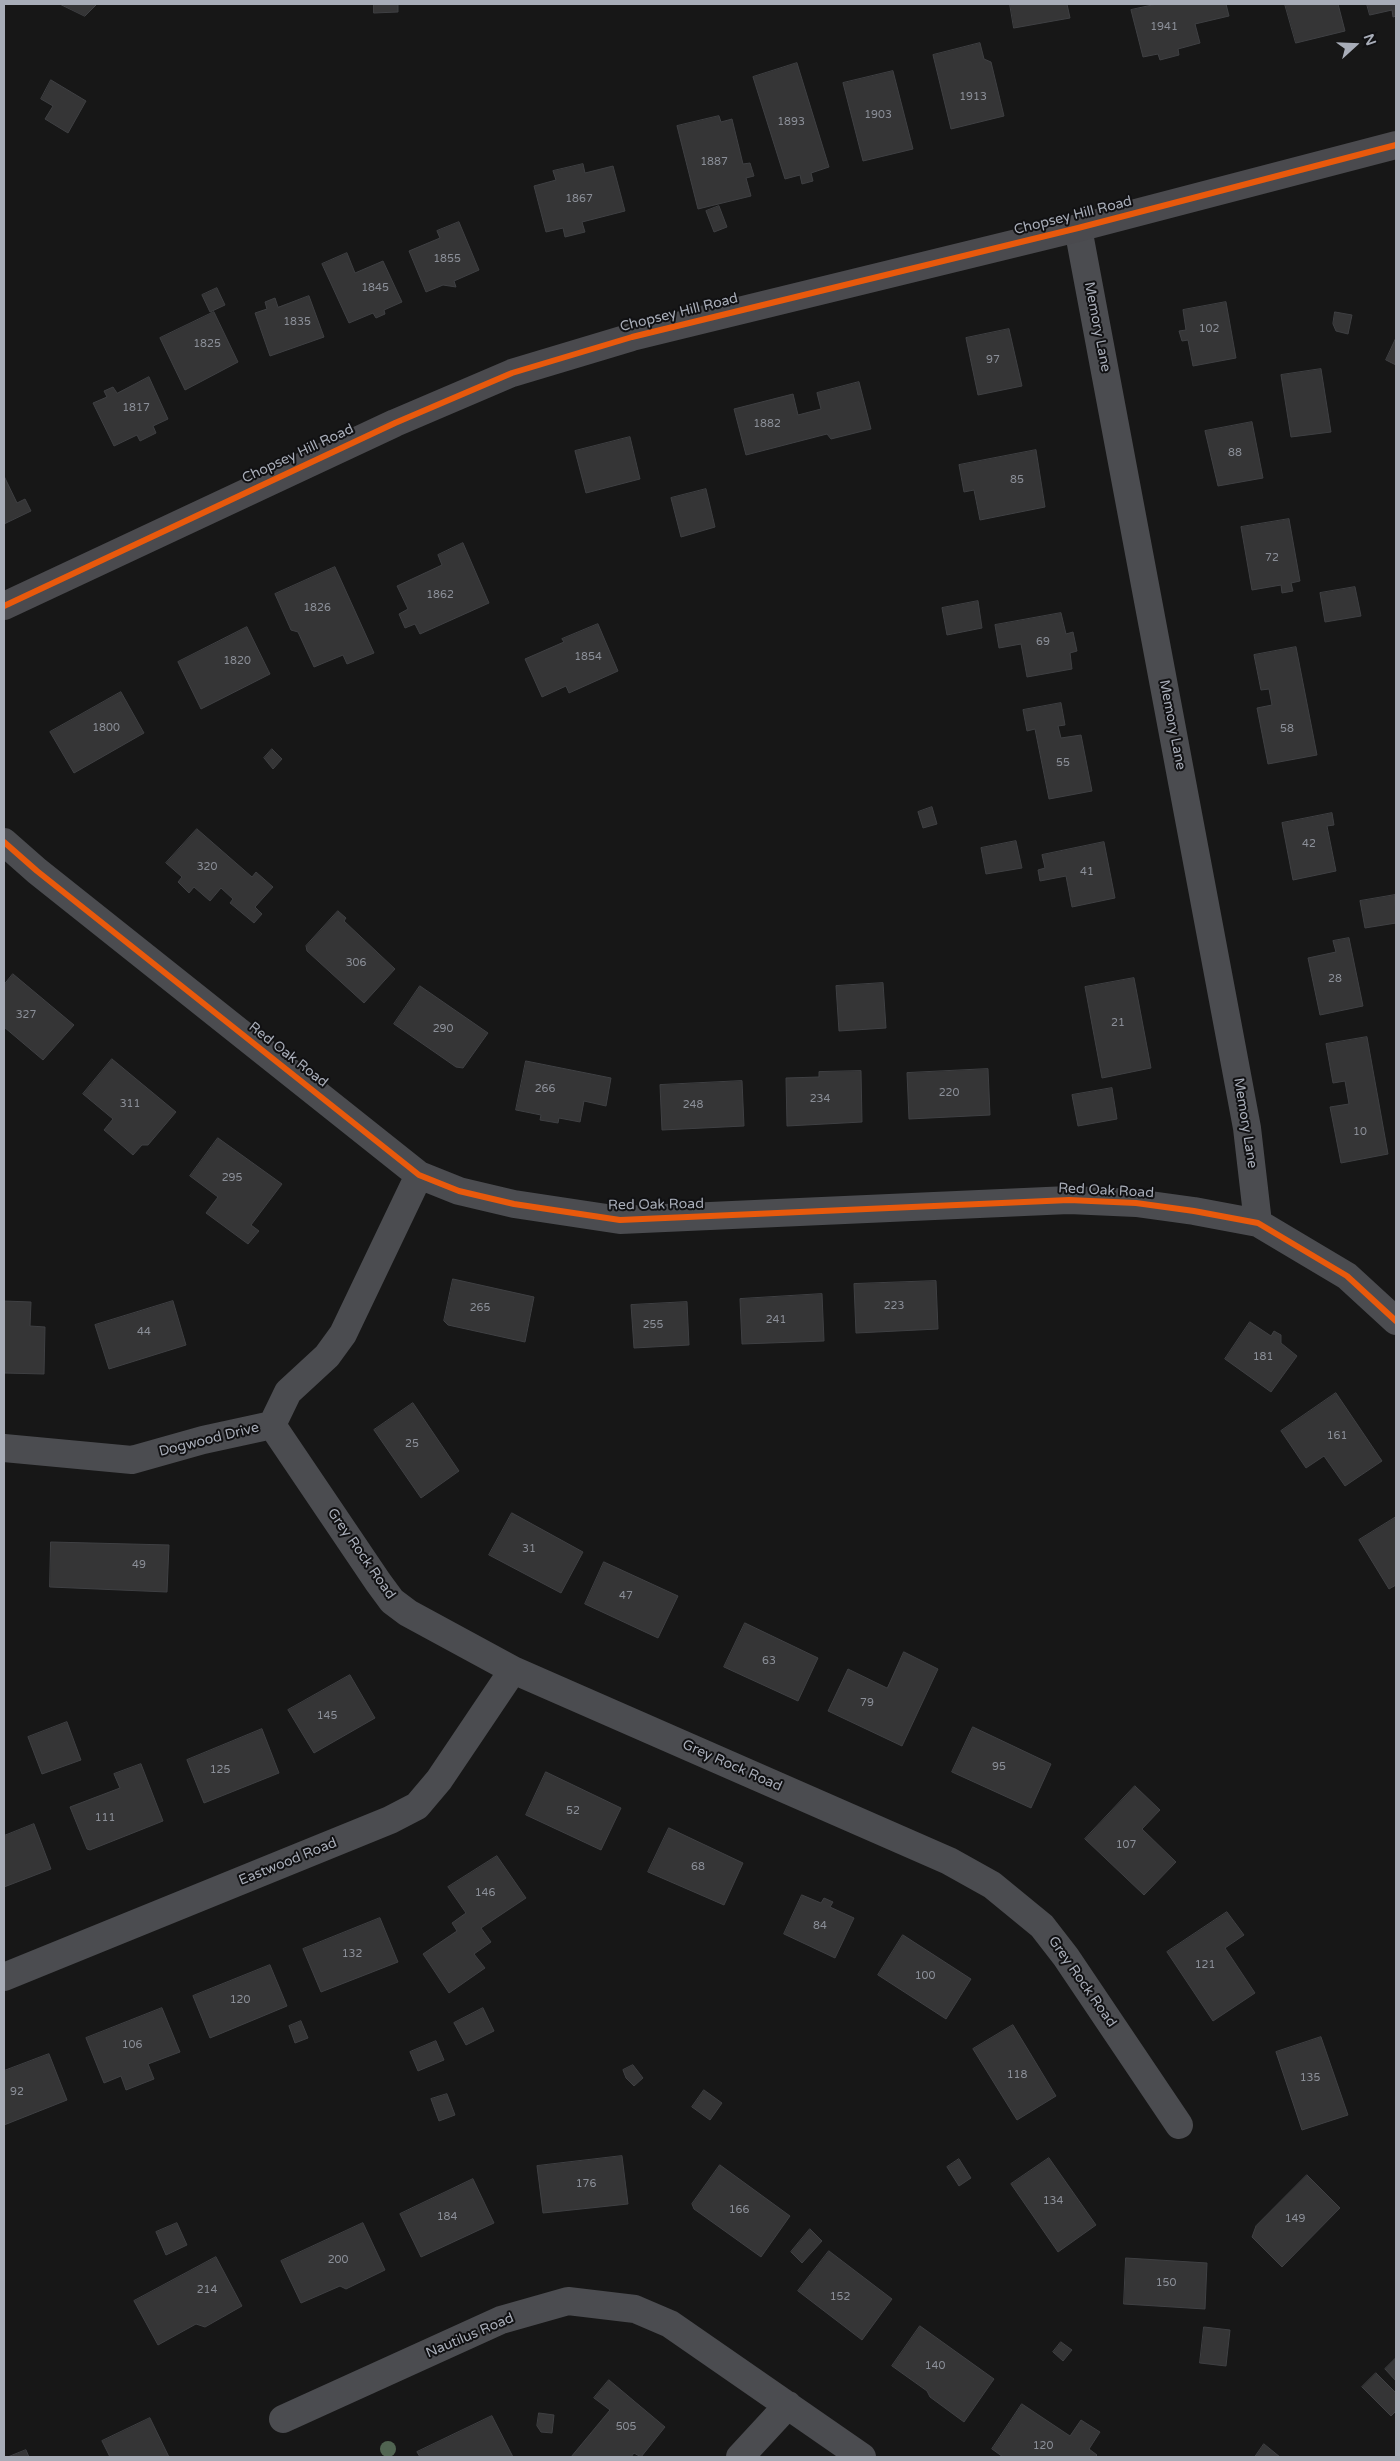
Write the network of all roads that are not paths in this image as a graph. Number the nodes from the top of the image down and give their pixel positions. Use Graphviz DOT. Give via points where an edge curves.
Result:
graph roads {
  1 [pos="1396,145"];
  2 [pos="1078,228"];
  3 [pos="4,606"];
  4 [pos="4,842"];
  5 [pos="419,1175"];
  6 [pos="1258,1223"];
  7 [pos="1396,1321"];
  8 [pos="272,1425"];
  9 [pos="4,1448"];
  10 [pos="513,1670"];
  11 [pos="4,1978"];
  12 [pos="1179,2125"];
  13 [pos="788,2405"];
  14 [pos="283,2419"];
  15 [pos="740,2457"];
  16 [pos="862,2457"];
  1 -- 2 [label="street, Chopsey Hill Road"];
  2 -- 3 [label="street, Chopsey Hill Road" via="632,337 512,373 386,427"];
  2 -- 6 [label="street, Memory Lane" via="1248,1128"];
  4 -- 5 [label="street, Red Oak Road"];
  5 -- 6 [label="street, Red Oak Road" via="459,1191 514,1204 620,1220 1069,1200 1194,1210"];
  5 -- 8 [label="street, Dogwood Drive" via="343,1334 328,1356 288,1392"];
  6 -- 7 [label="street, Red Oak Road" via="1347,1276"];
  8 -- 9 [label="street, Dogwood Drive" via="132,1460"];
  8 -- 10 [label="street, Grey Rock Road" via="392,1601"];
  10 -- 11 [label="street, Eastwood Road" via="439,1780 416,1806 390,1820"];
  10 -- 12 [label="street, Grey Rock Road" via="949,1861 992,1885 1042,1926"];
  13 -- 14 [label="street, Nautilus Road" via="670,2324 635,2309 568,2302 501,2320"];
  13 -- 15 [label="street"];
  13 -- 16 [label="street, Nautilus Road"];
}
